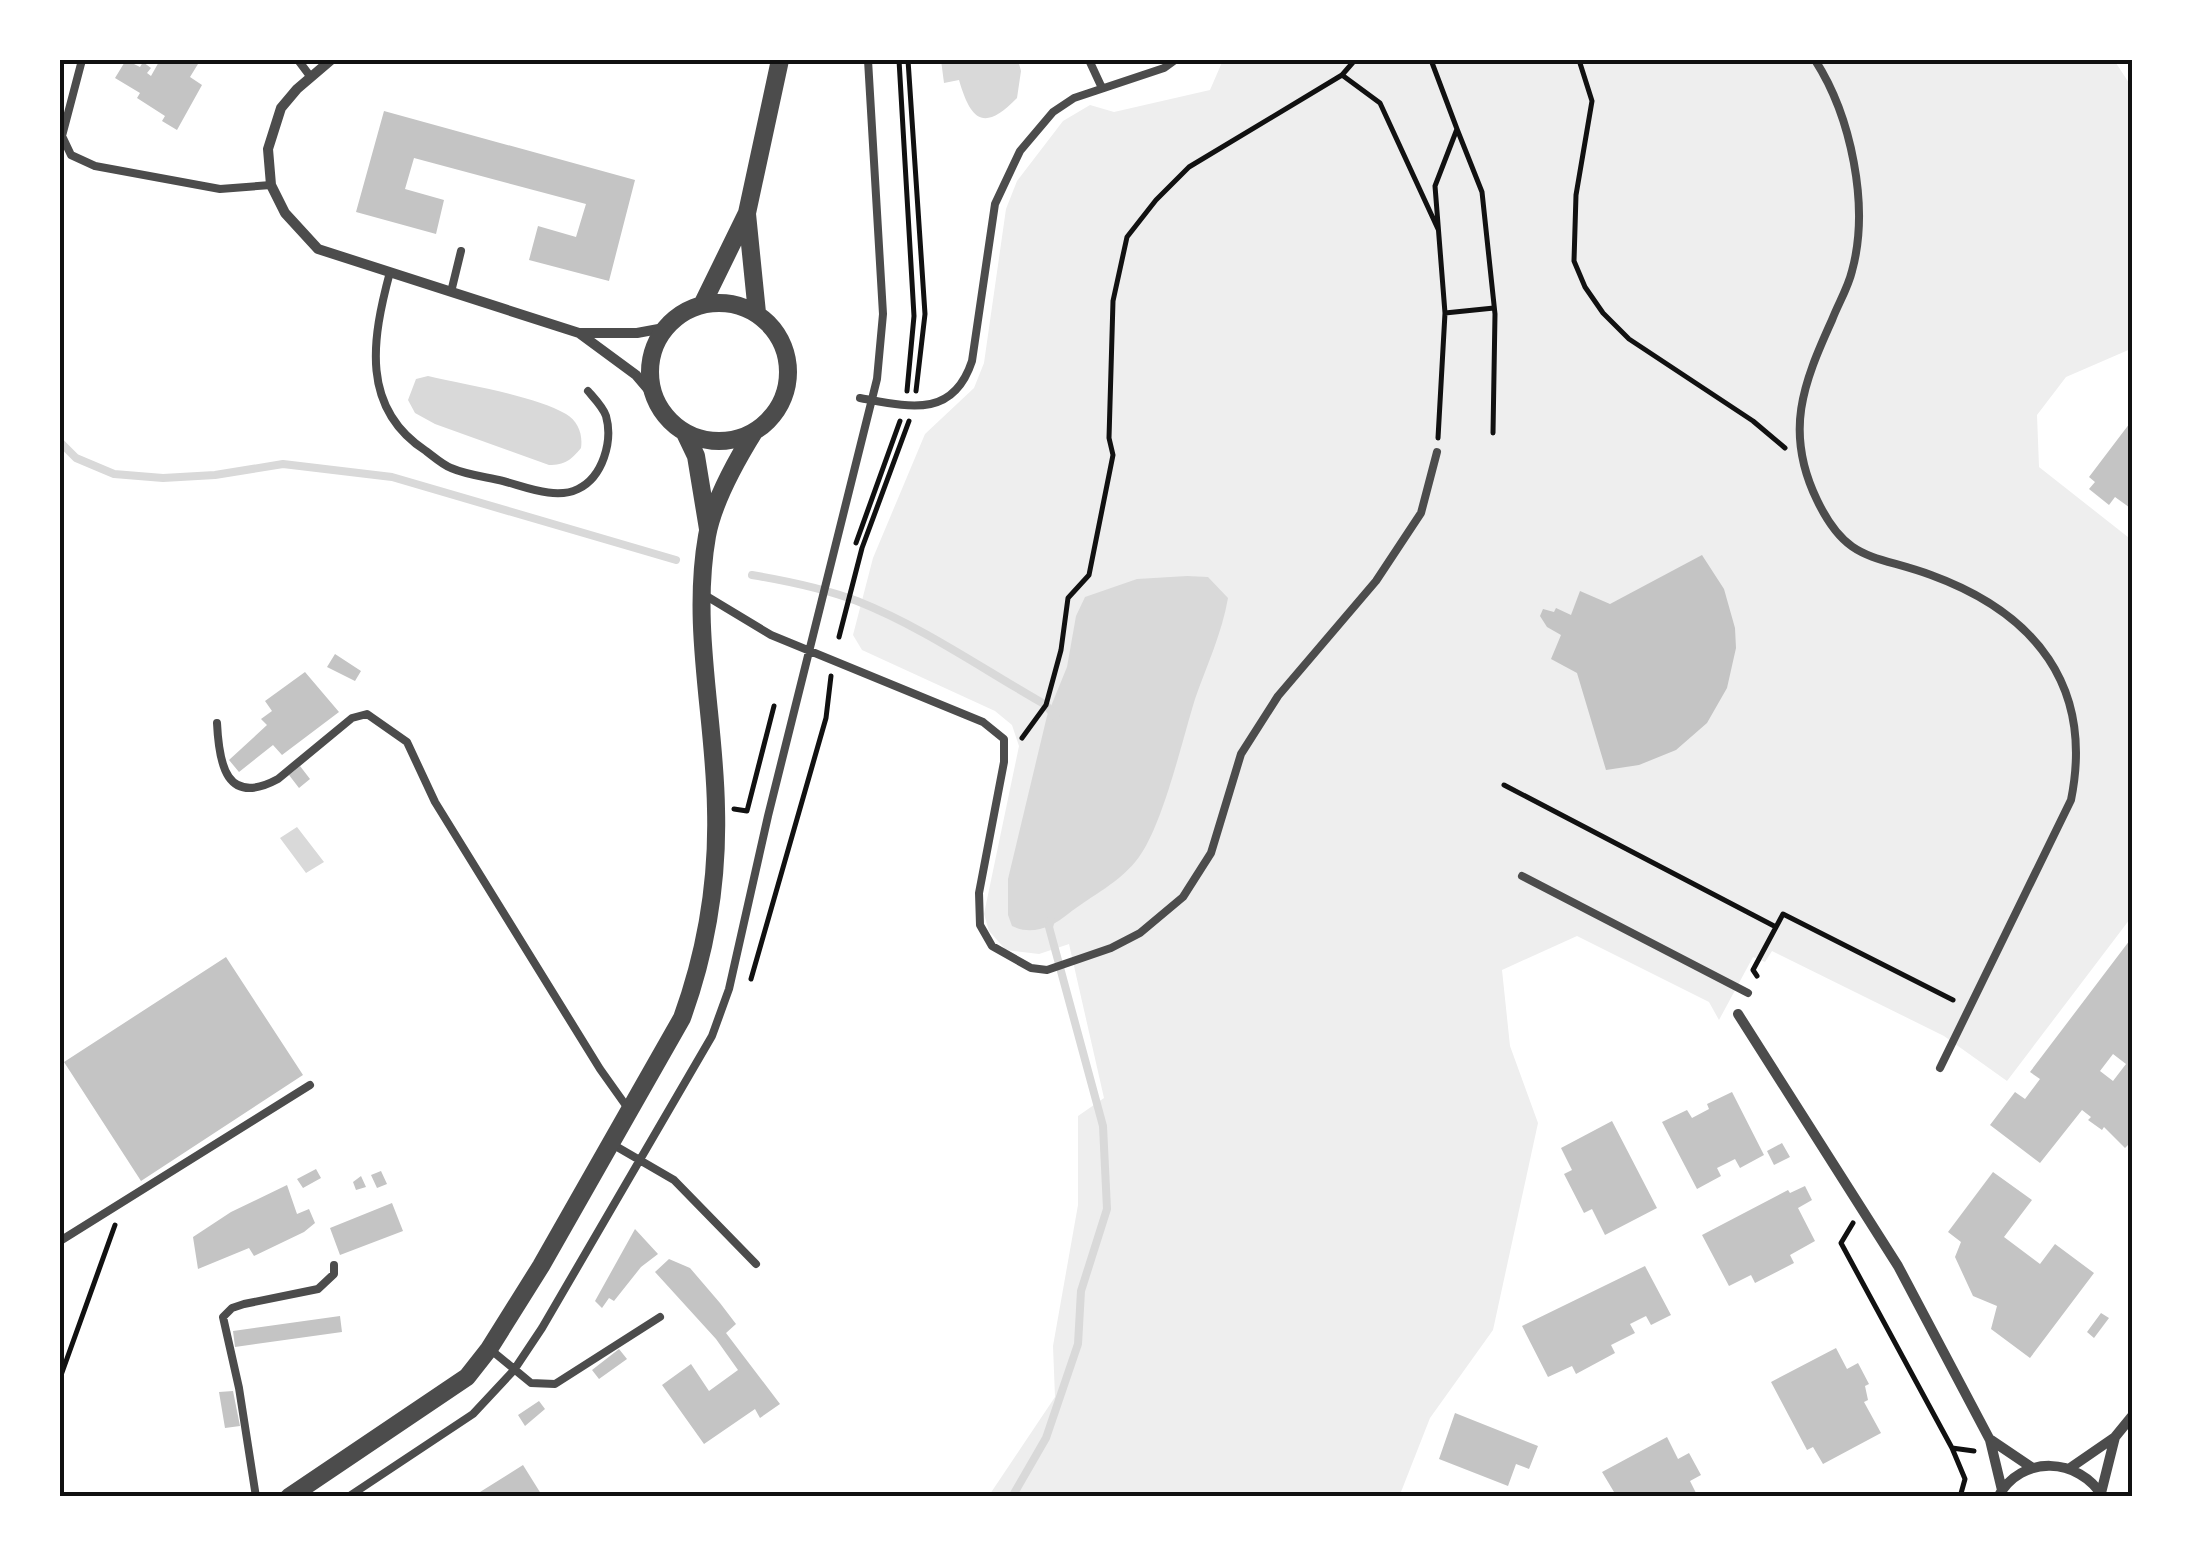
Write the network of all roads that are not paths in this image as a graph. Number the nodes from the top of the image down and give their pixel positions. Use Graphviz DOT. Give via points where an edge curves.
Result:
graph roads {
  1 [pos="82,60"];
  2 [pos="298,60"];
  3 [pos="331,60"];
  4 [pos="780,60"];
  5 [pos="868,60"];
  6 [pos="1089,60"];
  7 [pos="1175,60"];
  8 [pos="1816,60"];
  9 [pos="310,76"];
  10 [pos="1102,88"];
  11 [pos="271,185"];
  12 [pos="747,214"];
  13 [pos="461,251"];
  14 [pos="390,272"];
  15 [pos="451,292"];
  16 [pos="702,305"];
  17 [pos="757,314"];
  18 [pos="664,328"];
  19 [pos="578,332"];
  20 [pos="588,391"];
  21 [pos="653,395"];
  22 [pos="860,398"];
  23 [pos="871,400"];
  24 [pos="754,432"];
  25 [pos="685,434"];
  26 [pos="1438,452"];
  27 [pos="708,531"];
  28 [pos="704,594"];
  29 [pos="808,650"];
  30 [pos="217,724"];
  31 [pos="1522,876"];
  32 [pos="1748,993"];
  33 [pos="1738,1014"];
  34 [pos="1940,1068"];
  35 [pos="310,1085"];
  36 [pos="630,1111"];
  37 [pos="612,1144"];
  38 [pos="641,1160"];
  39 [pos="60,1241"];
  40 [pos="756,1264"];
  41 [pos="334,1265"];
  42 [pos="660,1317"];
  43 [pos="489,1349"];
  44 [pos="514,1370"];
  45 [pos="2133,1415"];
  46 [pos="2115,1437"];
  47 [pos="1990,1440"];
  48 [pos="2031,1468"];
  49 [pos="2070,1468"];
  50 [pos="2000,1494"];
  51 [pos="2102,1495"];
  52 [pos="256,1497"];
  53 [pos="289,1497"];
  54 [pos="348,1497"];
  1 -- 11 [label="lane" via="62,136 72,155 95,166 220,189"];
  2 -- 9 [label="lane"];
  3 -- 9 [label="street"];
  4 -- 12 [label="street"];
  5 -- 23 [label="lane" via="883,314"];
  6 -- 10 [label="lane"];
  7 -- 10 [label="lane"];
  8 -- 34 [label="lane" via="1848,132 1858,237 1852,271 1798,418 1818,502 1850,547 1930,574 2005,611 2040,644 2066,694 2078,742 2072,800"];
  9 -- 11 [label="street" via="281,108 274,127"];
  10 -- 23 [label="lane" via="1053,112 1006,176 995,204 967,377 938,404"];
  11 -- 14 [label="street" via="284,213 318,249"];
  12 -- 16 [label="street"];
  12 -- 17 [label="street"];
  13 -- 15 [label="lane"];
  14 -- 15 [label="street"];
  14 -- 20 [label="lane" via="379,313 378,389 408,439 451,468 554,494 579,489 601,468 608,438 605,414"];
  15 -- 19 [label="street"];
  16 -- 17 [label="street" via="721,302"];
  16 -- 18 [label="street"];
  17 -- 24 [label="street" via="782,342 789,376 778,408"];
  18 -- 19 [label="street"];
  18 -- 21 [label="street" via="649,372"];
  19 -- 21 [label="street"];
  21 -- 25 [label="street"];
  22 -- 23 [label="lane"];
  23 -- 29 [label="lane"];
  24 -- 25 [label="street" via="731,441"];
  24 -- 27 [label="street"];
  25 -- 27 [label="street" via="696,456"];
  26 -- 29 [label="lane" via="1421,513 1376,581 1278,696 1241,754 1211,853 1184,897 1140,933 1081,960 1031,968 992,946 980,925 1004,738 984,722"];
  27 -- 28 [label="street"];
  28 -- 29 [label="lane"];
  28 -- 36 [label="street" via="715,882 698,975"];
  29 -- 38 [label="lane" via="729,989 712,1036"];
  30 -- 36 [label="lane" via="219,761 245,788 278,778 352,718 367,714 408,742 434,802"];
  31 -- 32 [label="lane"];
  33 -- 47 [label="street" via="1898,1266"];
  35 -- 39 [label="lane"];
  36 -- 37 [label="street"];
  37 -- 38 [label="lane"];
  37 -- 43 [label="street"];
  38 -- 40 [label="lane" via="674,1180"];
  38 -- 44 [label="lane"];
  41 -- 52 [label="lane" via="334,1274 318,1288 244,1304 223,1317"];
  42 -- 44 [label="lane" via="555,1384 531,1383"];
  43 -- 44 [label="lane"];
  43 -- 53 [label="street" via="468,1378"];
  44 -- 54 [label="lane" via="473,1414"];
  45 -- 46 [label="street"];
  46 -- 49 [label="street"];
  46 -- 51 [label="street"];
  47 -- 48 [label="street"];
  47 -- 50 [label="street"];
  48 -- 49 [label="street"];
  48 -- 50 [label="street"];
  49 -- 51 [label="street"];
}
